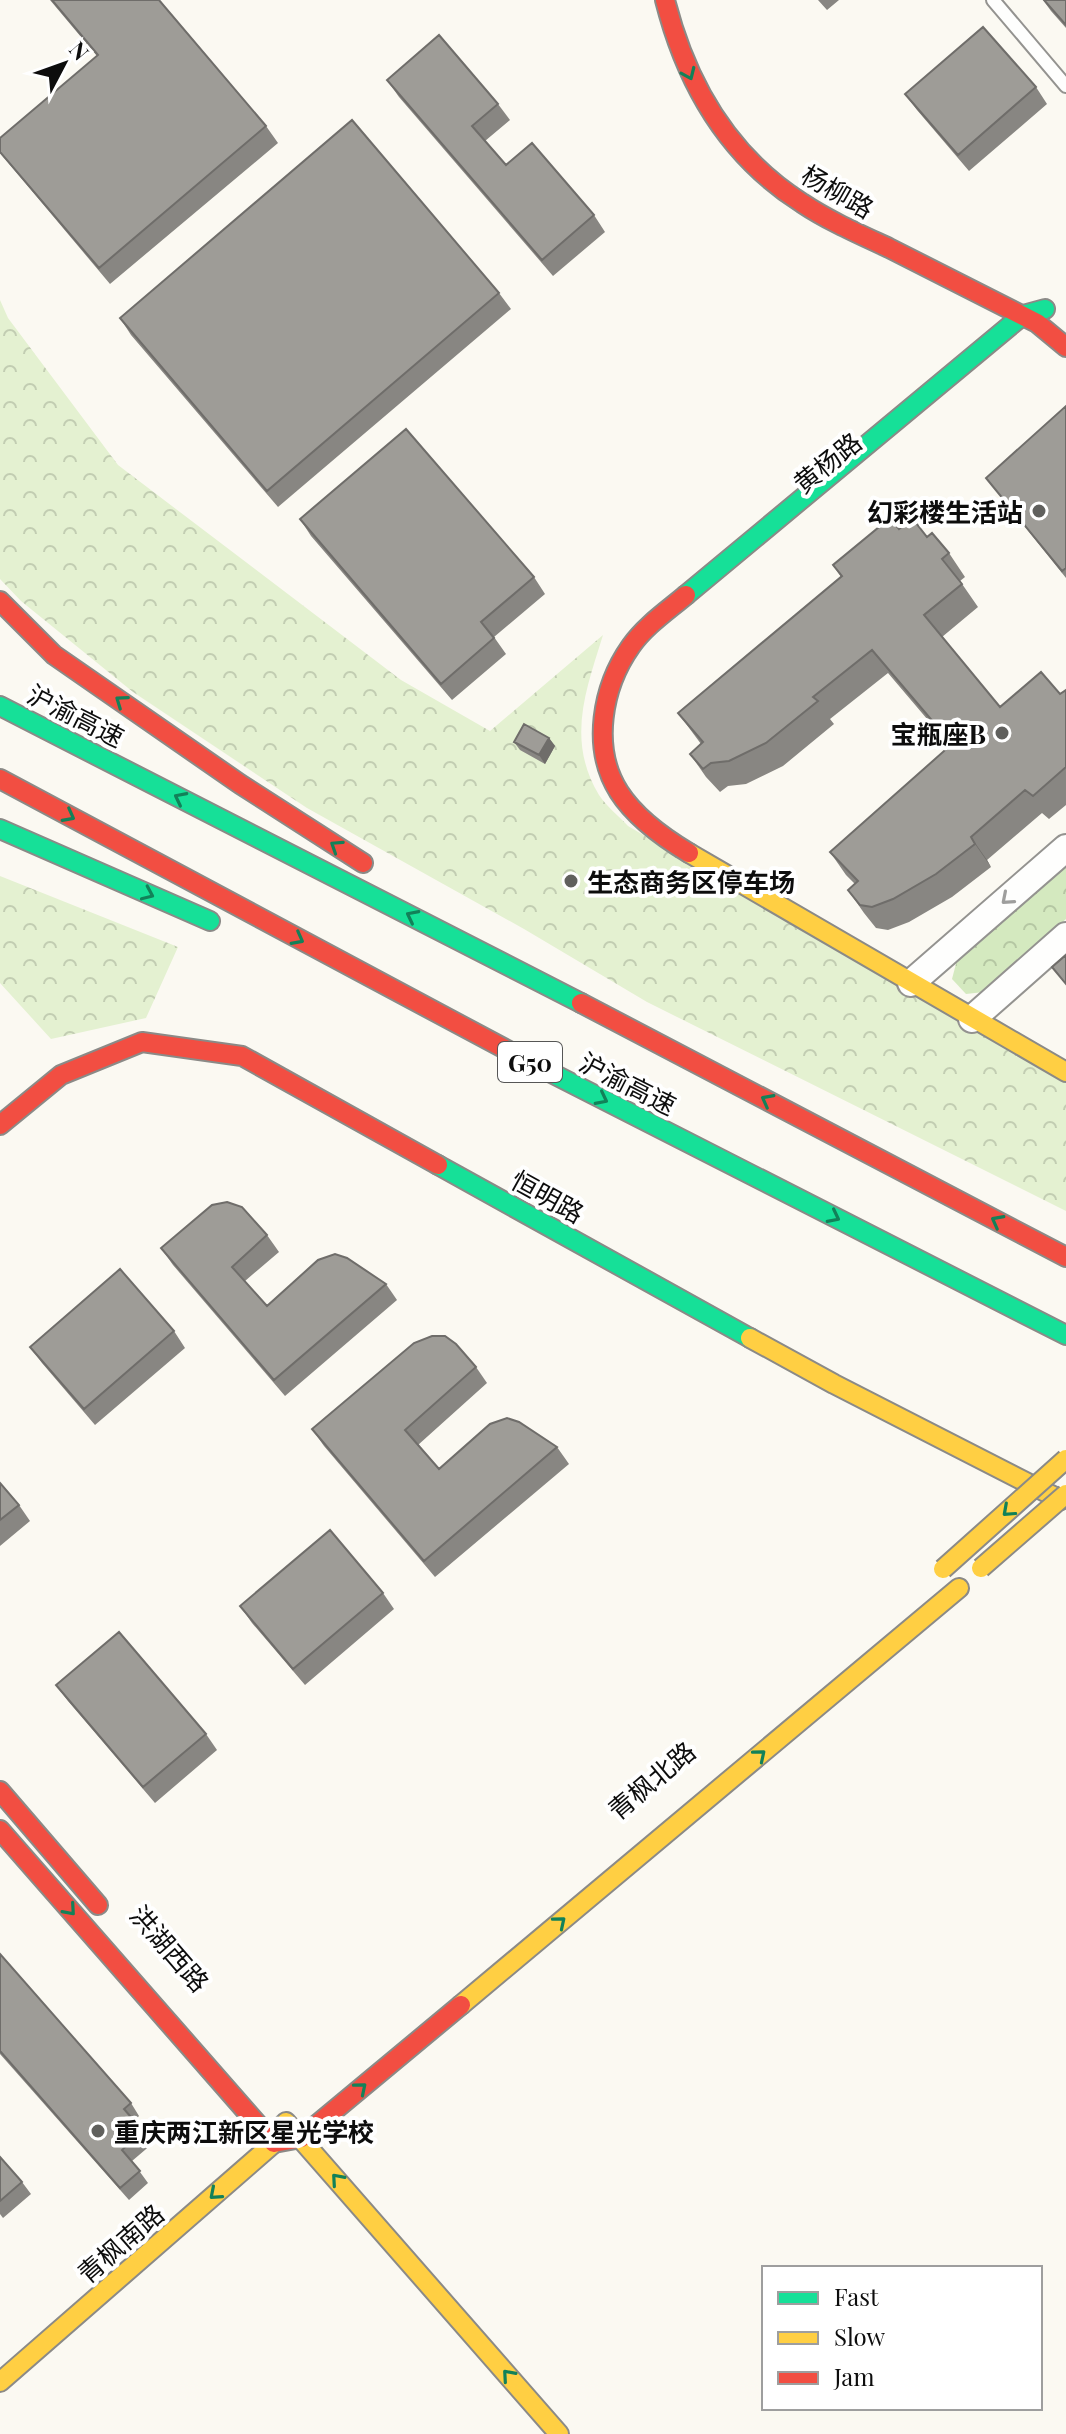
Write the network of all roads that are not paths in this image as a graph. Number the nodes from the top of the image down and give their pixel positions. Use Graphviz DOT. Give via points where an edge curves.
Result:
graph roads {
  1 [pos="665,0"];
  2 [pos="682,0"];
  3 [pos="993,0"];
  4 [pos="1066,86"];
  5 [pos="1040,312"];
  6 [pos="1066,325"];
  7 [pos="1066,347"];
  8 [pos="0,601"];
  9 [pos="0,706"];
  10 [pos="0,779"];
  11 [pos="0,829"];
  12 [pos="1066,848"];
  13 [pos="383,877"];
  14 [pos="423,902"];
  15 [pos="233,931"];
  16 [pos="1066,936"];
  17 [pos="306,963"];
  18 [pos="911,983"];
  19 [pos="566,995"];
  20 [pos="972,1019"];
  21 [pos="524,1059"];
  22 [pos="1066,1072"];
  23 [pos="0,1125"];
  24 [pos="1066,1257"];
  25 [pos="1066,1335"];
  26 [pos="1066,1459"];
  27 [pos="1066,1494"];
  28 [pos="1066,1502"];
  29 [pos="937,1574"];
  30 [pos="4,1783"];
  31 [pos="0,1830"];
  32 [pos="0,1844"];
  33 [pos="33,1869"];
  34 [pos="115,1924"];
  35 [pos="301,2138"];
  36 [pos="274,2143"];
  37 [pos="0,2382"];
  38 [pos="559,2434"];
  1 -- 5 [label="main road, 杨柳路, one-way" via="671,29 705,107 758,170 824,217"];
  2 -- 5 [label="main road, 杨柳路" via="701,62 720,98 770,159 833,206"];
  3 -- 4 [label="lane"];
  5 -- 6 [label="main road, 杨柳路"];
  5 -- 7 [label="main road, 杨柳路"];
  5 -- 18 [label="main road, 黄杨路" via="646,642 618,670 602,728 604,761 618,791 671,842"];
  13 -- 8 [label="main road, one-way" via="54,655"];
  19 -- 9 [label="main road, 沪渝高速, one-way"];
  10 -- 21 [label="main road, 沪渝高速 / G50, one-way"];
  11 -- 15 [label="main road, one-way"];
  12 -- 18 [label="street, one-way"];
  14 -- 19 [label="main road"];
  16 -- 20 [label="street"];
  17 -- 21 [label="main road"];
  18 -- 20 [label="main road"];
  24 -- 19 [label="main road, 沪渝高速, one-way"];
  20 -- 22 [label="main road"];
  21 -- 25 [label="main road, 沪渝高速 / G50, one-way"];
  23 -- 28 [label="main road, 恒明路" via="61,1075 142,1042 242,1056 834,1384"];
  26 -- 29 [label="main road, one-way, bridge"];
  35 -- 27 [label="main road, 青枫北路, one-way, bridge"];
  30 -- 34 [label="main road, 洪湖西路"];
  31 -- 33 [label="main road, 洪湖西路"];
  32 -- 33 [label="main road"];
  33 -- 36 [label="main road, 洪湖西路, one-way"];
  35 -- 36 [label="main road"];
  35 -- 36 [label="main road" via="286,2113"];
  38 -- 35 [label="main road, one-way"];
  36 -- 37 [label="main road, 青枫南路, one-way"];
}
